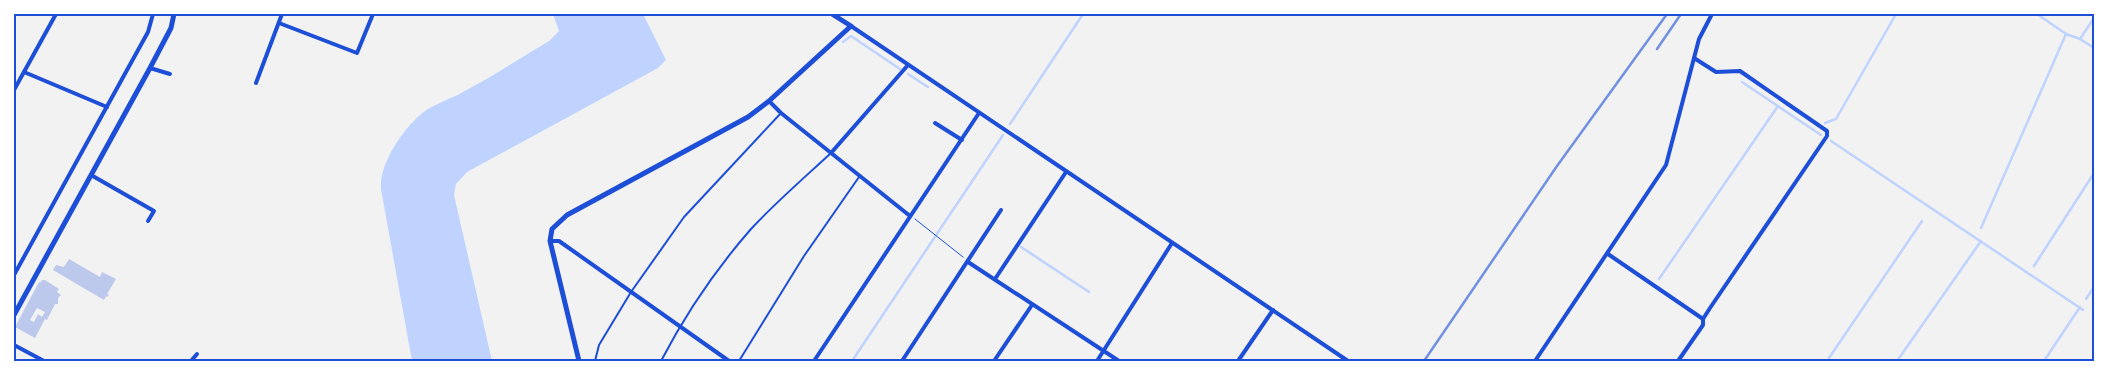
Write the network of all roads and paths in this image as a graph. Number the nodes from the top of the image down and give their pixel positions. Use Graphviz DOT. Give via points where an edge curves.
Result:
graph roads {
  1 [pos="56,14"];
  2 [pos="153,14"];
  3 [pos="174,14"];
  4 [pos="282,14"];
  5 [pos="374,14"];
  6 [pos="832,14"];
  7 [pos="1712,14"];
  8 [pos="279,23"];
  9 [pos="851,26"];
  10 [pos="1694,58"];
  11 [pos="908,65"];
  12 [pos="150,68"];
  13 [pos="24,72"];
  14 [pos="170,74"];
  15 [pos="256,83"];
  16 [pos="14,90"];
  17 [pos="769,101"];
  18 [pos="107,107"];
  19 [pos="781,113"];
  20 [pos="979,113"];
  21 [pos="936,123"];
  22 [pos="962,140"];
  23 [pos="831,153"];
  24 [pos="1066,172"];
  25 [pos="91,175"];
  26 [pos="859,176"];
  27 [pos="1001,210"];
  28 [pos="910,216"];
  29 [pos="148,221"];
  30 [pos="550,241"];
  31 [pos="1172,242"];
  32 [pos="1608,254"];
  33 [pos="968,262"];
  34 [pos="14,275"];
  35 [pos="995,279"];
  36 [pos="631,292"];
  37 [pos="1032,305"];
  38 [pos="1273,310"];
  39 [pos="14,315"];
  40 [pos="1703,319"];
  41 [pos="680,325"];
  42 [pos="14,345"];
  43 [pos="1104,352"];
  44 [pos="197,354"];
  45 [pos="44,361"];
  46 [pos="191,361"];
  47 [pos="579,361"];
  48 [pos="595,361"];
  49 [pos="661,361"];
  50 [pos="729,361"];
  51 [pos="739,361"];
  52 [pos="814,361"];
  53 [pos="902,361"];
  54 [pos="994,361"];
  55 [pos="1097,361"];
  56 [pos="1118,361"];
  57 [pos="1238,361"];
  58 [pos="1348,361"];
  59 [pos="1535,361"];
  60 [pos="1678,361"];
  1 -- 13 [label="street"];
  2 -- 18 [label="street" via="148,32"];
  3 -- 12 [label="street"];
  4 -- 8 [label="street"];
  5 -- 8 [label="street" via="357,53"];
  6 -- 9 [label="street"];
  7 -- 10 [label="street" via="1699,39"];
  8 -- 15 [label="street"];
  9 -- 11 [label="street"];
  9 -- 17 [label="street"];
  10 -- 32 [label="street" via="1666,165"];
  10 -- 40 [label="street" via="1716,72 1740,72 1827,131 1827,136"];
  11 -- 20 [label="street"];
  11 -- 23 [label="street"];
  12 -- 14 [label="street"];
  12 -- 25 [label="street"];
  13 -- 16 [label="street"];
  13 -- 18 [label="street"];
  17 -- 19 [label="street"];
  17 -- 30 [label="street" via="740,121 567,215 552,229"];
  18 -- 34 [label="street"];
  19 -- 23 [label="street"];
  19 -- 36 [label="lane" via="684,217"];
  20 -- 22 [label="street"];
  20 -- 24 [label="street"];
  21 -- 22 [label="street"];
  22 -- 28 [label="street"];
  23 -- 26 [label="street"];
  23 -- 41 [label="lane" via="751,230"];
  24 -- 31 [label="street"];
  24 -- 35 [label="street"];
  25 -- 29 [label="street" via="154,211"];
  25 -- 39 [label="street"];
  26 -- 28 [label="street"];
  26 -- 51 [label="lane" via="804,256"];
  27 -- 33 [label="street"];
  28 -- 33 [label="path"];
  28 -- 52 [label="street"];
  30 -- 36 [label="street" via="559,242"];
  30 -- 47 [label="street"];
  31 -- 38 [label="street"];
  31 -- 43 [label="street"];
  32 -- 40 [label="street"];
  32 -- 59 [label="street"];
  33 -- 35 [label="street"];
  33 -- 53 [label="street"];
  35 -- 37 [label="street"];
  36 -- 41 [label="street"];
  36 -- 48 [label="lane" via="598,345"];
  37 -- 43 [label="street"];
  37 -- 54 [label="street"];
  38 -- 57 [label="street"];
  38 -- 58 [label="street"];
  40 -- 60 [label="street" via="1703,325"];
  41 -- 49 [label="lane"];
  41 -- 50 [label="street"];
  42 -- 45 [label="street"];
  43 -- 55 [label="street"];
  43 -- 56 [label="street"];
  44 -- 46 [label="street"];
}
